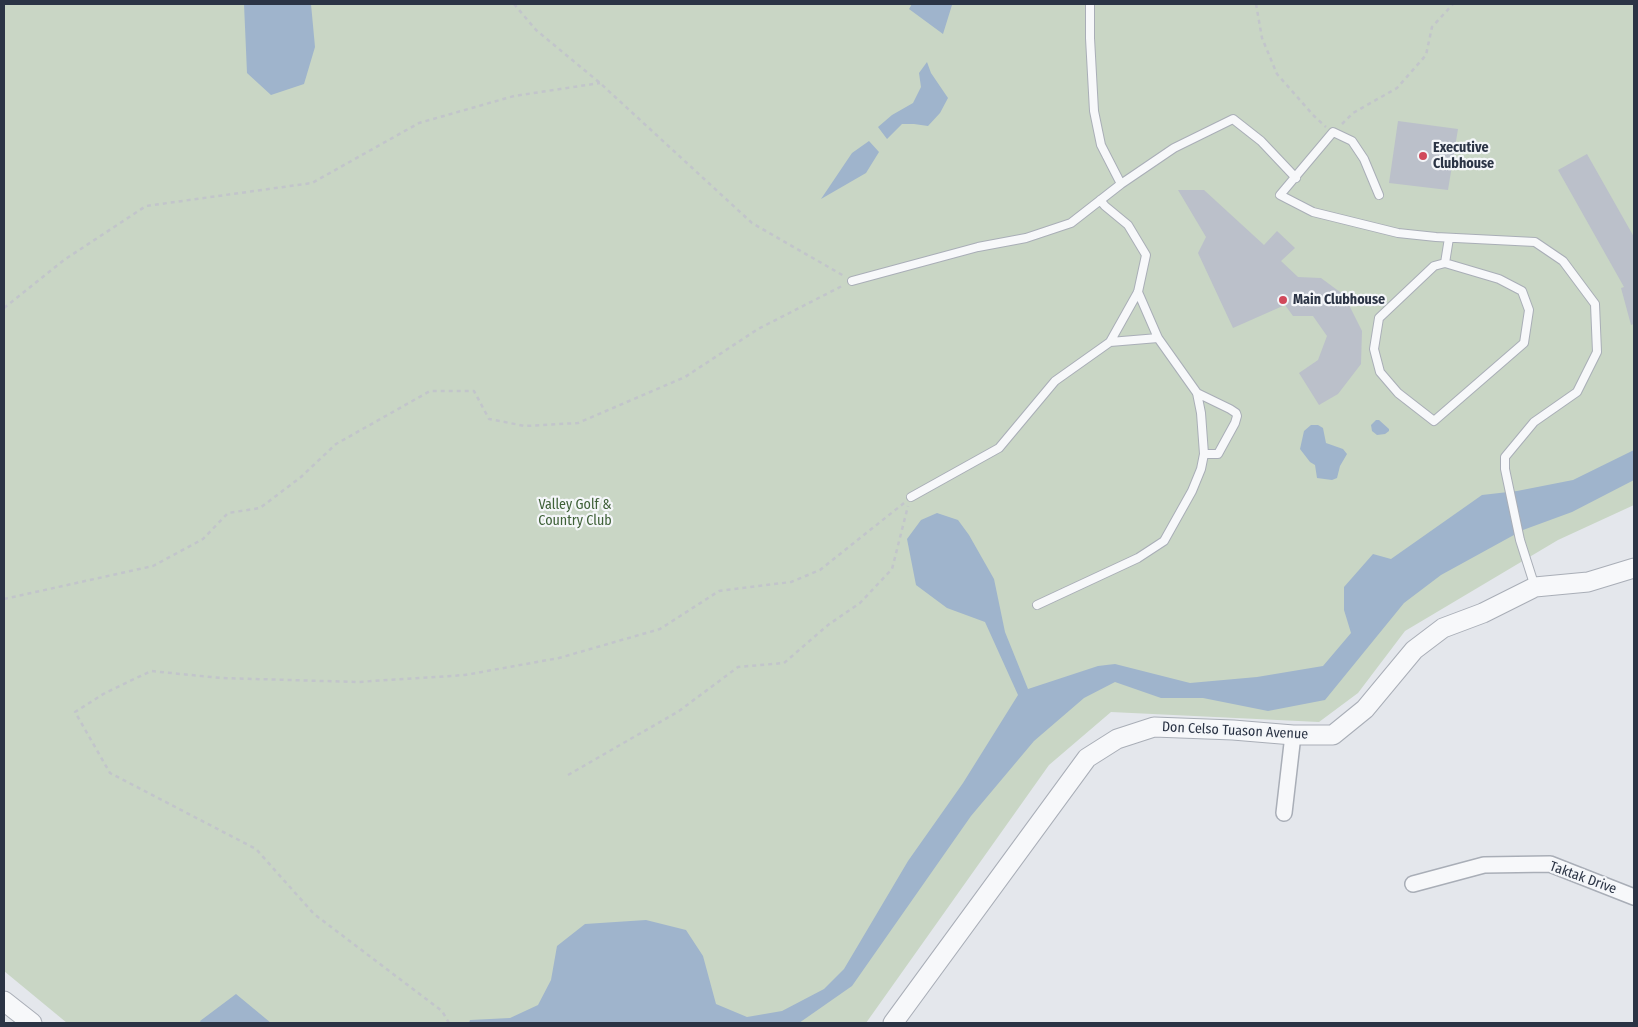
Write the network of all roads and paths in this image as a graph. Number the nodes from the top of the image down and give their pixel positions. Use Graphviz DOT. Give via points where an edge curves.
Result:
graph roads {
  1 [pos="514,4"];
  2 [pos="1090,4"];
  3 [pos="1256,4"];
  4 [pos="1454,4"];
  5 [pos="600,83"];
  6 [pos="1333,132"];
  7 [pos="1296,178"];
  8 [pos="1122,184"];
  9 [pos="1379,195"];
  10 [pos="1100,200"];
  11 [pos="1449,238"];
  12 [pos="1445,263"];
  13 [pos="852,281"];
  14 [pos="1138,292"];
  15 [pos="4,308"];
  16 [pos="1158,338"];
  17 [pos="1110,342"];
  18 [pos="1197,394"];
  19 [pos="1204,454"];
  20 [pos="911,497"];
  21 [pos="1634,568"];
  22 [pos="1535,587"];
  23 [pos="4,600"];
  24 [pos="1038,605"];
  25 [pos="1293,735"];
  26 [pos="568,775"];
  27 [pos="1284,813"];
  28 [pos="1413,884"];
  29 [pos="1634,897"];
  30 [pos="4,1001"];
  31 [pos="32,1023"];
  32 [pos="449,1023"];
  33 [pos="893,1023"];
  1 -- 5 [label="path" via="536,30"];
  2 -- 8 [label="lane" via="1094,111 1101,145"];
  3 -- 6 [label="path" via="1262,38 1278,74 1314,116"];
  4 -- 6 [label="path" via="1432,28 1426,55 1397,88 1353,114"];
  5 -- 13 [label="path" via="752,223"];
  5 -- 15 [label="path" via="514,96 419,123 312,183 146,206 64,260"];
  6 -- 7 [label="lane"];
  6 -- 9 [label="lane" via="1352,141 1364,159"];
  7 -- 8 [label="lane" via="1262,141 1233,119 1174,148"];
  7 -- 11 [label="lane" via="1280,195 1313,212 1398,233"];
  8 -- 10 [label="lane"];
  10 -- 13 [label="lane" via="1071,223 1026,238 978,247"];
  10 -- 14 [label="lane" via="1128,225 1146,255"];
  11 -- 12 [label="lane"];
  11 -- 22 [label="lane" via="1535,242 1563,261 1595,304 1597,352 1576,392 1534,422 1505,457 1520,540"];
  12 -- 12 [label="lane" via="1434,266 1379,318 1374,349 1380,372 1398,393 1434,421 1524,343 1529,310 1522,291 1499,279"];
  13 -- 23 [label="path" via="758,329 685,377 578,422 525,426 489,419 474,391 430,391 336,444 301,478 260,508 228,513 203,539 154,566"];
  14 -- 16 [label="lane"];
  14 -- 17 [label="lane"];
  16 -- 17 [label="lane"];
  16 -- 18 [label="lane"];
  17 -- 20 [label="lane" via="1055,381 999,448"];
  18 -- 19 [label="lane"];
  18 -- 19 [label="lane" via="1230,408 1237,416 1218,454"];
  19 -- 24 [label="lane" via="1192,491 1164,541 1138,558"];
  20 -- 26 [label="path" via="892,569 860,603 828,625 784,663 738,667 679,711"];
  20 -- 32 [label="path" via="820,570 791,582 719,591 660,629 559,658 465,675 358,682 220,678 151,672 105,693 76,712 110,773 256,849 314,914 442,1011"];
  21 -- 22 [label="street, Don Celso Tuason Avenue" via="1588,582"];
  22 -- 25 [label="street, Don Celso Tuason Avenue" via="1483,613 1443,628 1414,650 1365,709 1333,735"];
  25 -- 27 [label="street"];
  25 -- 33 [label="street, Don Celso Tuason Avenue" via="1154,727 1117,740 1087,758"];
  28 -- 29 [label="street, Taktak Drive" via="1484,864 1550,864"];
  30 -- 31 [label="street"];
}
